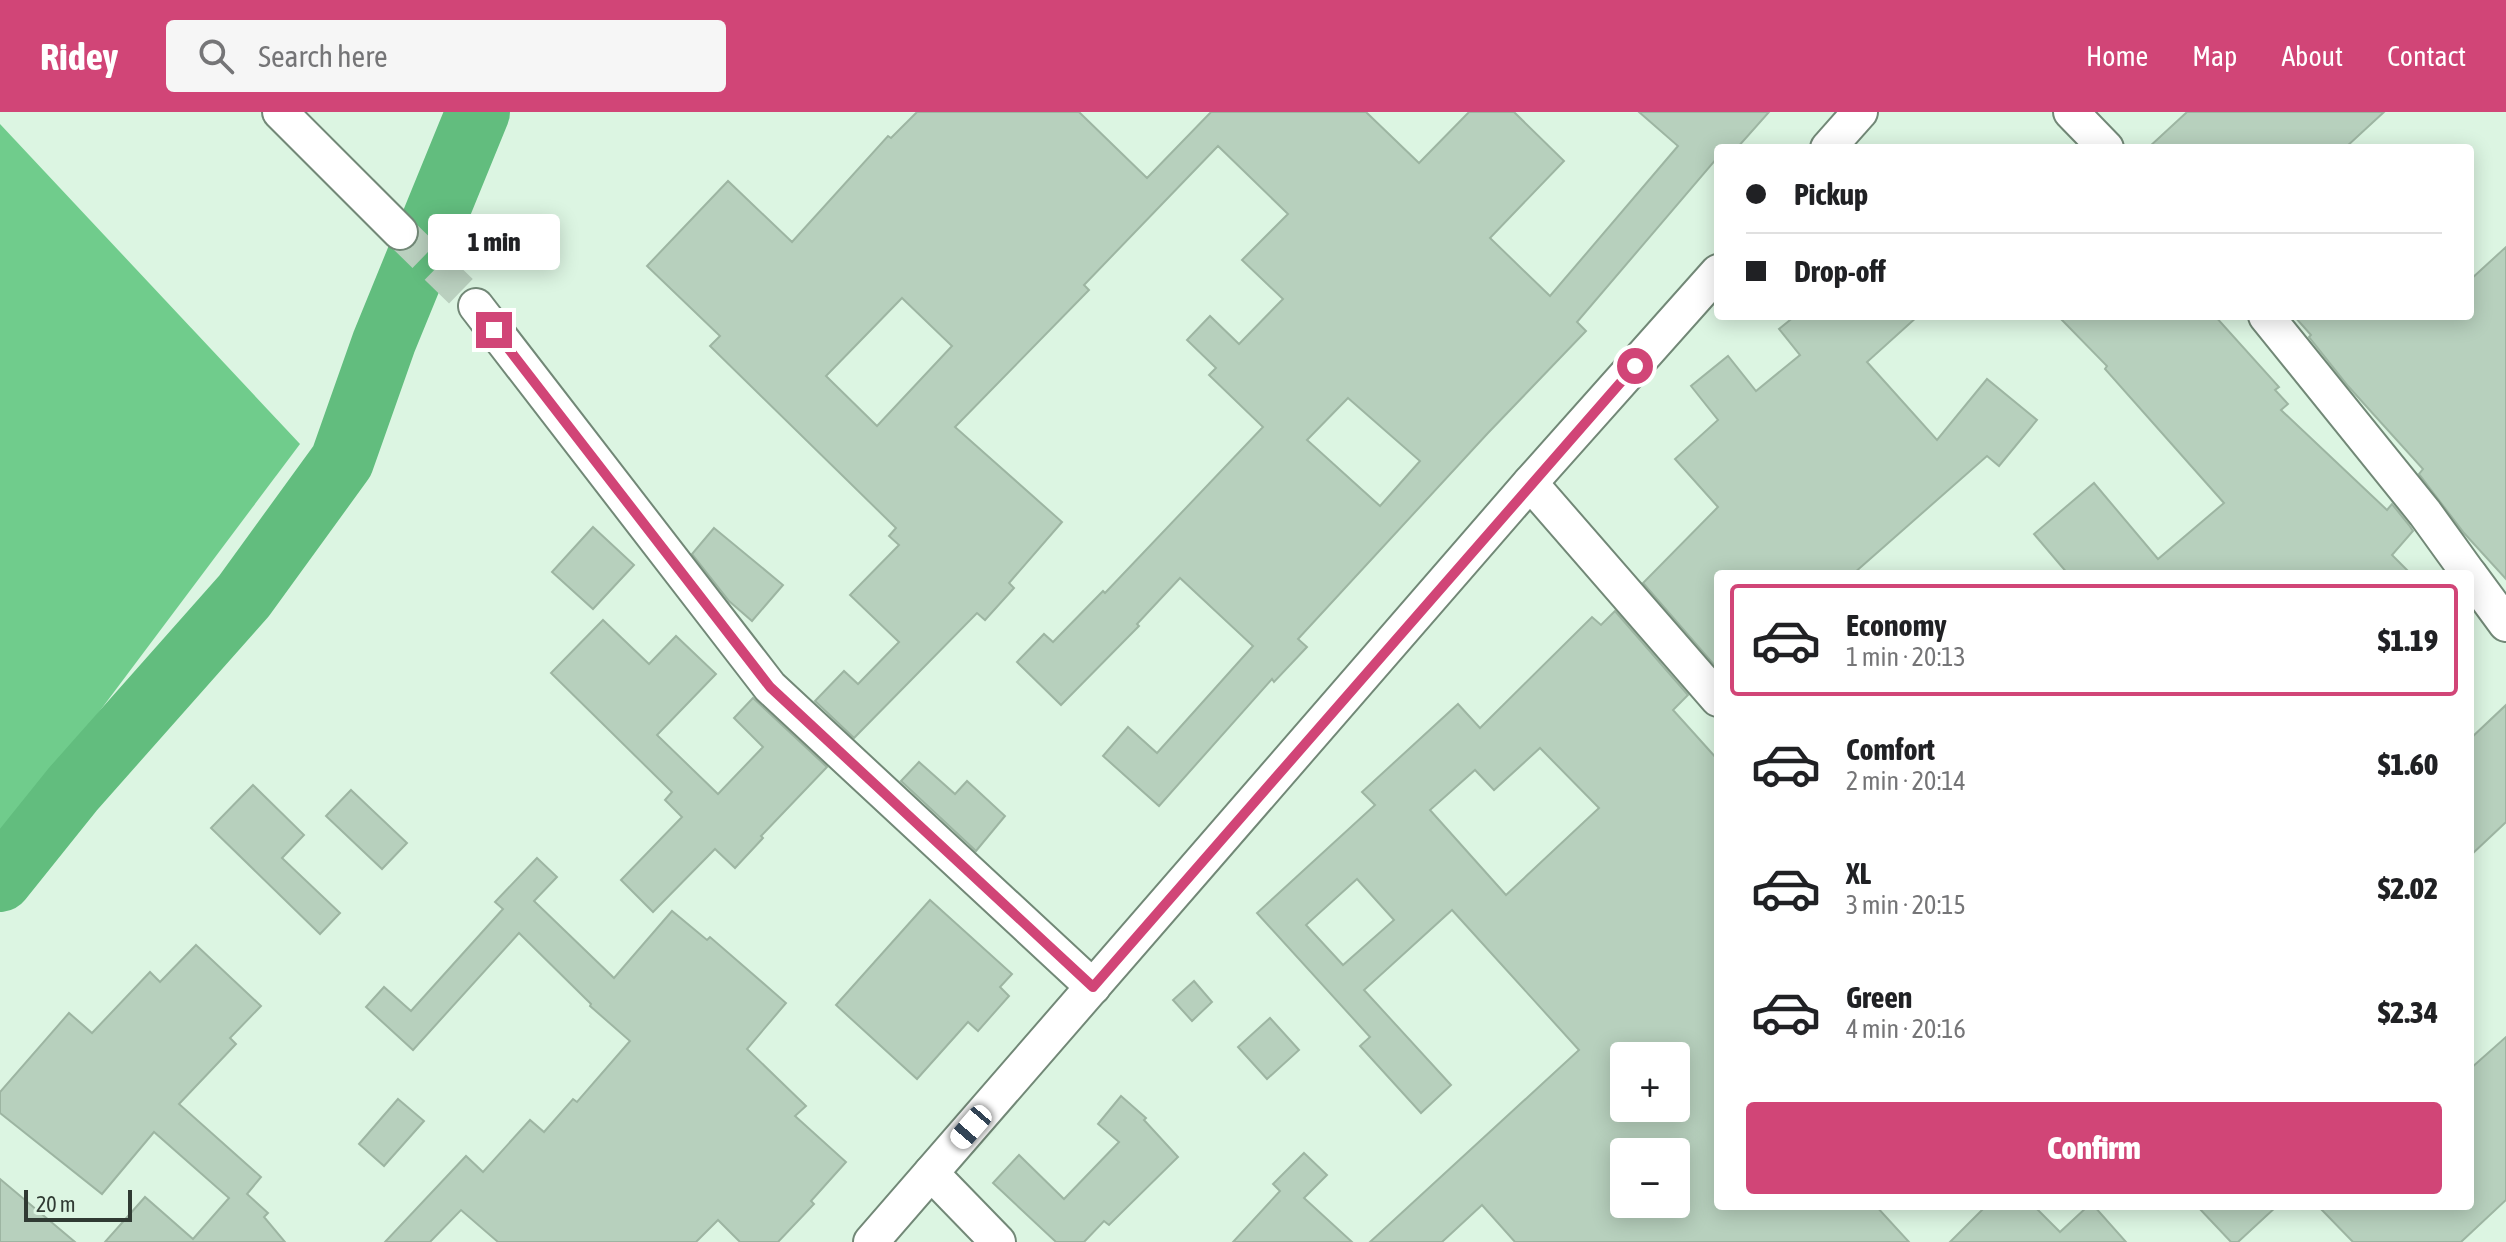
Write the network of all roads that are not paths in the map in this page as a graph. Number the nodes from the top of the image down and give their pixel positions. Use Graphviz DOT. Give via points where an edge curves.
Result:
graph roads {
  1 [pos="280,112"];
  2 [pos="1860,112"];
  3 [pos="2071,112"];
  4 [pos="1832,144"];
  5 [pos="2102,144"];
  6 [pos="400,232"];
  7 [pos="1714,276"];
  8 [pos="476,306"];
  9 [pos="2269,320"];
  10 [pos="1530,483"];
  11 [pos="2467,570"];
  12 [pos="2474,580"];
  13 [pos="2506,624"];
  14 [pos="1714,694"];
  15 [pos="1093,987"];
  16 [pos="931,1173"];
  17 [pos="871,1242"];
  18 [pos="998,1242"];
  1 -- 6 [label="street"];
  2 -- 4 [label="street"];
  3 -- 5 [label="street"];
  7 -- 10 [label="street"];
  8 -- 15 [label="street" via="770,687"];
  9 -- 11 [label="street"];
  10 -- 14 [label="street"];
  10 -- 15 [label="street"];
  12 -- 13 [label="street"];
  15 -- 16 [label="street"];
  16 -- 17 [label="street"];
  16 -- 18 [label="street"];
}
